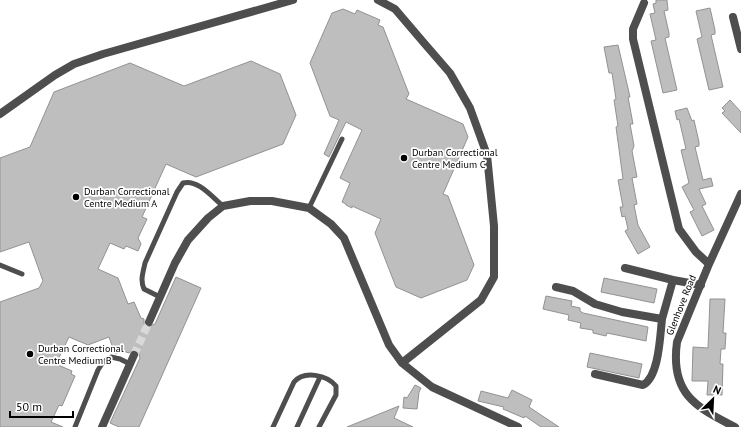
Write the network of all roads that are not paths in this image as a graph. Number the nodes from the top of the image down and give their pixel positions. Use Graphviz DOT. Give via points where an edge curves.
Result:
graph roads {
  1 [pos="293,0"];
  2 [pos="378,0"];
  3 [pos="644,3"];
  4 [pos="733,17"];
  5 [pos="741,49"];
  6 [pos="0,114"];
  7 [pos="342,139"];
  8 [pos="741,194"];
  9 [pos="223,206"];
  10 [pos="309,208"];
  11 [pos="708,264"];
  12 [pos="0,265"];
  13 [pos="625,268"];
  14 [pos="22,274"];
  15 [pos="673,280"];
  16 [pos="701,285"];
  17 [pos="556,287"];
  18 [pos="160,296"];
  19 [pos="662,319"];
  20 [pos="149,322"];
  21 [pos="134,355"];
  22 [pos="402,363"];
  23 [pos="130,364"];
  24 [pos="595,374"];
  25 [pos="320,377"];
  26 [pos="75,427"];
  27 [pos="102,427"];
  28 [pos="273,427"];
  29 [pos="297,427"];
  30 [pos="319,427"];
  31 [pos="518,427"];
  32 [pos="735,427"];
  1 -- 6 [label="street" via="74,64"];
  2 -- 22 [label="street" via="395,9 424,42 450,73 470,108 487,156 494,226 494,276 481,300"];
  3 -- 11 [label="street" via="633,29 641,74 680,229"];
  4 -- 5 [label="street"];
  7 -- 10 [label="lane"];
  8 -- 11 [label="street, Glenhove Road"];
  9 -- 10 [label="street" via="250,201 272,201"];
  9 -- 18 [label="street" via="188,240"];
  9 -- 18 [label="lane" via="194,184 183,183 146,263 141,282 144,289"];
  10 -- 22 [label="street" via="331,224 344,238 389,345"];
  11 -- 16 [label="street, Glenhove Road"];
  12 -- 14 [label="lane"];
  13 -- 15 [label="street"];
  15 -- 16 [label="street"];
  15 -- 19 [label="street"];
  16 -- 32 [label="street, Glenhove Road" via="677,342 676,368 680,383 690,400 709,414"];
  17 -- 19 [label="street" via="573,291 595,304"];
  18 -- 20 [label="street"];
  19 -- 24 [label="street" via="654,372 648,382 643,385"];
  21 -- 23 [label="street"];
  22 -- 31 [label="street" via="432,387"];
  23 -- 26 [label="lane" via="110,357 103,362"];
  23 -- 27 [label="street"];
  25 -- 28 [label="lane" via="306,374 297,378"];
  25 -- 29 [label="lane"];
  25 -- 30 [label="lane" via="334,383 337,390"];
}
